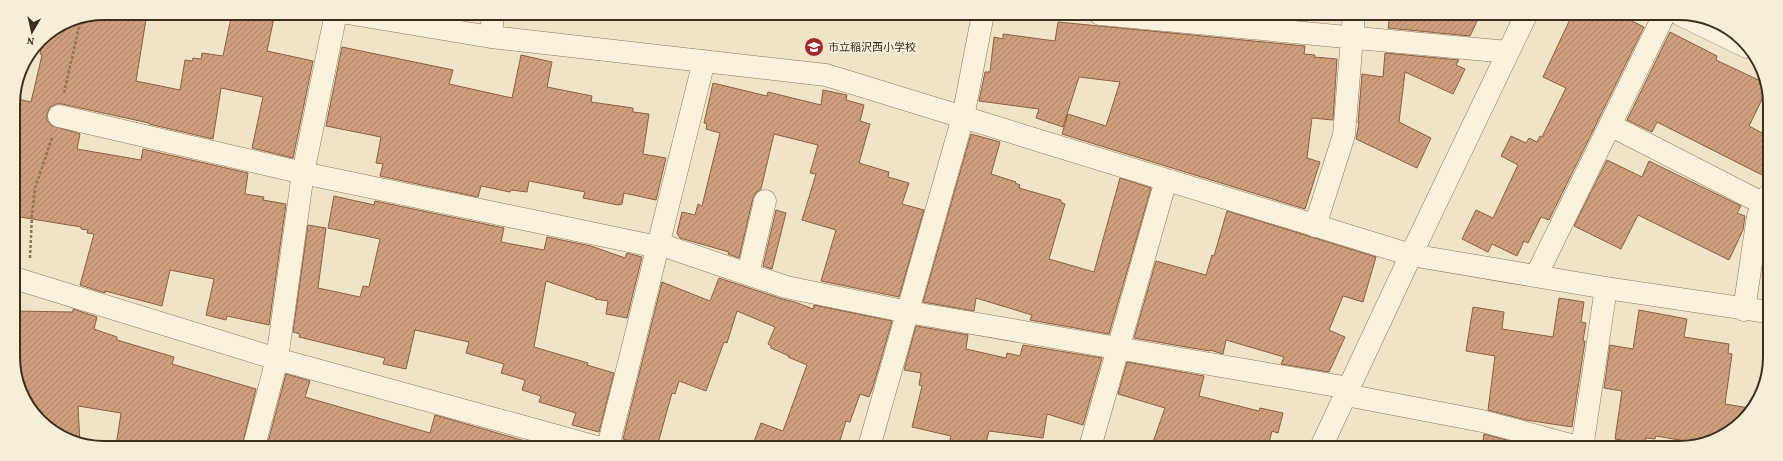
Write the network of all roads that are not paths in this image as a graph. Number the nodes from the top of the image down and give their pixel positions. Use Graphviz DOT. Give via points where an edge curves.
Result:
graph roads {
  1 [pos="335,20"];
  2 [pos="389,20"];
  3 [pos="492,20"];
  4 [pos="982,20"];
  5 [pos="1163,20"];
  6 [pos="1354,20"];
  7 [pos="1524,20"];
  8 [pos="1662,20"];
  9 [pos="1696,22"];
  10 [pos="491,37"];
  11 [pos="1352,38"];
  12 [pos="1733,40"];
  13 [pos="1508,52"];
  14 [pos="704,61"];
  15 [pos="59,116"];
  16 [pos="963,117"];
  17 [pos="1610,126"];
  18 [pos="303,173"];
  19 [pos="1166,180"];
  20 [pos="1763,199"];
  21 [pos="765,201"];
  22 [pos="1763,206"];
  23 [pos="1315,226"];
  24 [pos="658,246"];
  25 [pos="1411,255"];
  26 [pos="748,274"];
  27 [pos="1536,276"];
  28 [pos="22,280"];
  29 [pos="1606,288"];
  30 [pos="1744,310"];
  31 [pos="908,312"];
  32 [pos="1763,312"];
  33 [pos="1118,349"];
  34 [pos="277,358"];
  35 [pos="1347,392"];
  36 [pos="255,441"];
  37 [pos="575,441"];
  38 [pos="609,441"];
  39 [pos="871,441"];
  40 [pos="1092,441"];
  41 [pos="1324,441"];
  42 [pos="1556,441"];
  43 [pos="1583,441"];
  1 -- 18 [label="street"];
  2 -- 10 [label="street"];
  3 -- 10 [label="street"];
  4 -- 16 [label="street"];
  5 -- 11 [label="street"];
  6 -- 11 [label="street"];
  7 -- 13 [label="street"];
  8 -- 17 [label="street"];
  9 -- 12 [label="street"];
  10 -- 14 [label="street"];
  11 -- 13 [label="street"];
  11 -- 23 [label="street" via="1344,135"];
  13 -- 25 [label="street"];
  14 -- 16 [label="street" via="826,75"];
  14 -- 24 [label="street"];
  15 -- 18 [label="street"];
  16 -- 19 [label="street"];
  16 -- 31 [label="street"];
  17 -- 20 [label="street"];
  17 -- 27 [label="street"];
  18 -- 24 [label="street"];
  18 -- 34 [label="street"];
  19 -- 23 [label="street"];
  19 -- 33 [label="street"];
  21 -- 26 [label="street"];
  22 -- 30 [label="street" via="1758,216"];
  23 -- 25 [label="street"];
  24 -- 26 [label="street"];
  24 -- 38 [label="street"];
  25 -- 27 [label="street"];
  25 -- 35 [label="street"];
  26 -- 31 [label="street" via="786,288"];
  27 -- 29 [label="street"];
  28 -- 34 [label="street"];
  29 -- 30 [label="street"];
  29 -- 43 [label="street"];
  30 -- 32 [label="street"];
  31 -- 33 [label="street"];
  31 -- 39 [label="street"];
  33 -- 35 [label="street"];
  33 -- 40 [label="street"];
  34 -- 36 [label="street"];
  34 -- 37 [label="street"];
  35 -- 41 [label="street"];
  35 -- 42 [label="street" via="1482,421"];
}
